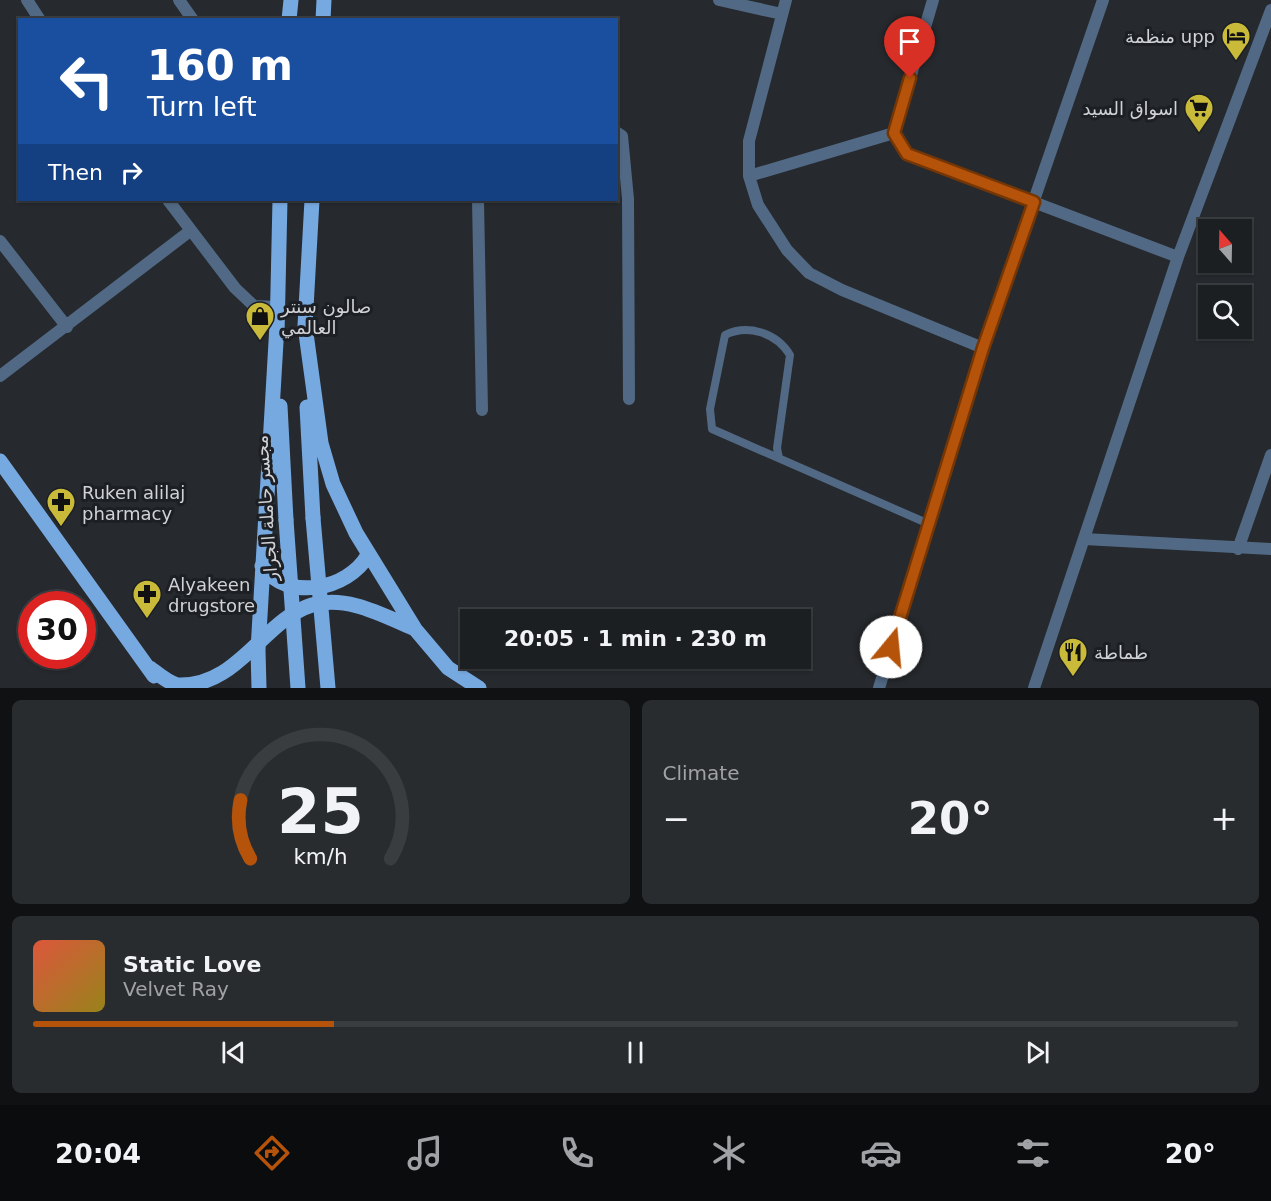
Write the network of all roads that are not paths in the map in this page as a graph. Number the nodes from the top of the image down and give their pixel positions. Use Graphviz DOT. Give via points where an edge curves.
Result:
graph roads {
  1 [pos="27,0"];
  2 [pos="179,0"];
  3 [pos="291,0"];
  4 [pos="324,0"];
  5 [pos="719,0"];
  6 [pos="786,0"];
  7 [pos="933,0"];
  8 [pos="1103,0"];
  9 [pos="1271,10"];
  10 [pos="782,14"];
  11 [pos="39,18"];
  12 [pos="192,18"];
  13 [pos="289,18"];
  14 [pos="323,18"];
  15 [pos="618,133"];
  16 [pos="894,133"];
  17 [pos="749,176"];
  18 [pos="169,201"];
  19 [pos="280,201"];
  20 [pos="312,201"];
  21 [pos="478,201"];
  22 [pos="1034,202"];
  23 [pos="190,231"];
  24 [pos="0,241"];
  25 [pos="1178,257"];
  26 [pos="277,307"];
  27 [pos="277,325"];
  28 [pos="306,326"];
  29 [pos="67,327"];
  30 [pos="983,348"];
  31 [pos="0,376"];
  32 [pos="629,399"];
  33 [pos="482,410"];
  34 [pos="1271,455"];
  35 [pos="779,459"];
  36 [pos="0,461"];
  37 [pos="929,524"];
  38 [pos="1084,539"];
  39 [pos="1238,549"];
  40 [pos="1271,549"];
  41 [pos="368,555"];
  42 [pos="262,566"];
  43 [pos="415,629"];
  44 [pos="258,650"];
  45 [pos="150,668"];
  46 [pos="161,688"];
  47 [pos="259,688"];
  48 [pos="298,688"];
  49 [pos="328,688"];
  50 [pos="479,688"];
  51 [pos="879,688"];
  52 [pos="1034,688"];
  1 -- 11 [label="street"];
  2 -- 12 [label="street"];
  3 -- 13 [label="main road"];
  4 -- 14 [label="main road"];
  5 -- 10 [label="street"];
  6 -- 10 [label="street"];
  7 -- 16 [label="street"];
  8 -- 22 [label="street"];
  9 -- 25 [label="street"];
  10 -- 17 [label="street" via="749,141"];
  15 -- 32 [label="street" via="622,136 628,200"];
  16 -- 17 [label="street"];
  16 -- 22 [label="street" via="907,154"];
  17 -- 30 [label="street" via="758,205 774,233 809,273"];
  18 -- 23 [label="street"];
  19 -- 26 [label="main road"];
  20 -- 28 [label="main road"];
  21 -- 33 [label="street"];
  22 -- 25 [label="street"];
  22 -- 30 [label="street"];
  23 -- 26 [label="street" via="254,306"];
  23 -- 29 [label="street"];
  24 -- 29 [label="street"];
  25 -- 38 [label="street"];
  26 -- 27 [label="main road"];
  27 -- 42 [label="main road"];
  27 -- 48 [label="main road, مجسر حاملة الجرار, bridge"];
  28 -- 41 [label="main road" via="321,443 344,512"];
  28 -- 49 [label="main road, bridge" via="313,518"];
  29 -- 31 [label="street"];
  30 -- 37 [label="street"];
  34 -- 39 [label="street"];
  35 -- 35 [label="lane" via="777,448 790,355 782,345 754,329 737,329 725,335 710,409 712,429"];
  35 -- 37 [label="lane"];
  36 -- 45 [label="main road"];
  37 -- 51 [label="street"];
  38 -- 39 [label="street"];
  38 -- 52 [label="street"];
  39 -- 40 [label="street"];
  41 -- 42 [label="main road" via="354,573 312,588 281,584"];
  41 -- 43 [label="main road"];
  42 -- 44 [label="main road"];
  43 -- 44 [label="main road" via="366,608 313,605 276,627"];
  43 -- 50 [label="main road" via="448,668"];
  44 -- 45 [label="main road" via="235,672 192,687 177,685"];
  44 -- 47 [label="main road"];
  45 -- 46 [label="main road"];
}
